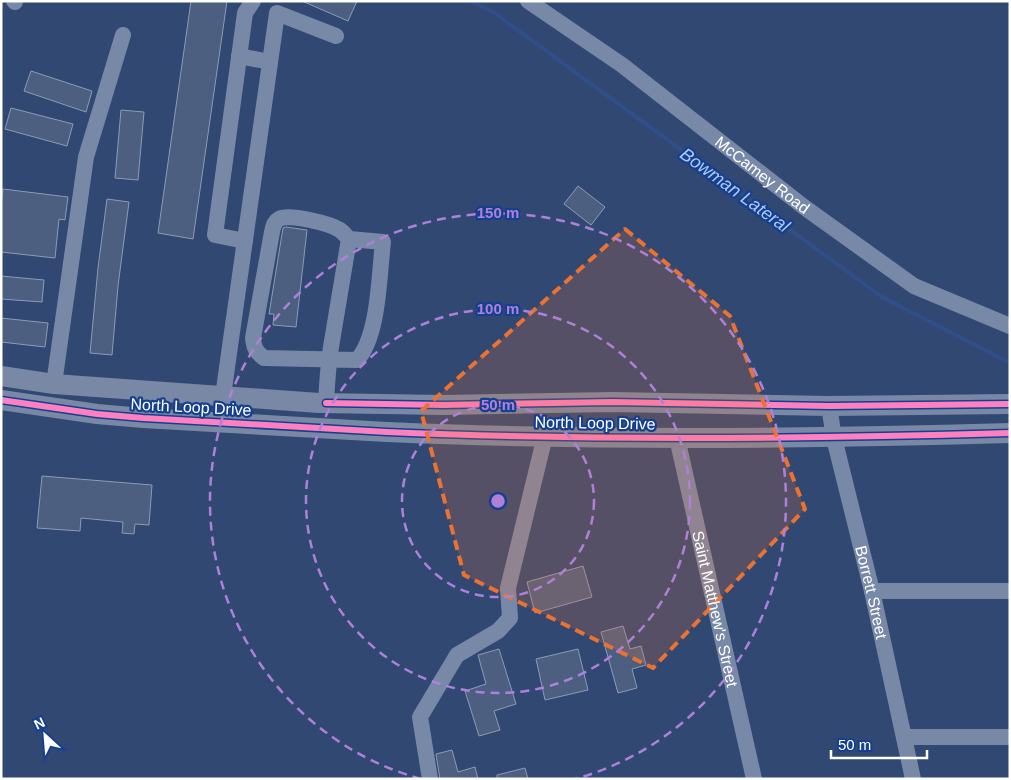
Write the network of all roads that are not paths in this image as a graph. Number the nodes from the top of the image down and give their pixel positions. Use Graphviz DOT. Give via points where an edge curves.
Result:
graph roads {
  1 [pos="253,1"];
  2 [pos="262,1"];
  3 [pos="528,1"];
  4 [pos="277,13"];
  5 [pos="124,35"];
  6 [pos="336,36"];
  7 [pos="239,56"];
  8 [pos="270,62"];
  9 [pos="349,239"];
  10 [pos="245,241"];
  11 [pos="1010,326"];
  12 [pos="329,360"];
  13 [pos="1,376"];
  14 [pos="54,384"];
  15 [pos="223,396"];
  16 [pos="1,400"];
  17 [pos="326,403"];
  18 [pos="444,404"];
  19 [pos="1010,404"];
  20 [pos="829,406"];
  21 [pos="1010,433"];
  22 [pos="439,434"];
  23 [pos="545,436"];
  24 [pos="677,438"];
  25 [pos="834,438"];
  26 [pos="872,590"];
  27 [pos="1010,591"];
  28 [pos="904,737"];
  29 [pos="1010,737"];
  30 [pos="430,779"];
  31 [pos="754,779"];
  32 [pos="913,779"];
  1 -- 7 [label="street" via="244,13"];
  2 -- 4 [label="street"];
  3 -- 11 [label="street, McCamey Road" via="622,65 804,207 914,286"];
  4 -- 6 [label="street"];
  4 -- 8 [label="street"];
  5 -- 14 [label="street" via="86,157"];
  7 -- 8 [label="street"];
  7 -- 10 [label="street" via="215,235"];
  8 -- 10 [label="street"];
  9 -- 12 [label="street"];
  9 -- 12 [label="street" via="383,242 375,317 369,343 357,360"];
  9 -- 12 [label="street" via="340,230 305,219 288,217 275,222 253,338 257,353 264,358"];
  10 -- 15 [label="street"];
  12 -- 17 [label="street"];
  13 -- 14 [label="main road, North Loop Drive"];
  14 -- 15 [label="main road, North Loop Drive"];
  15 -- 17 [label="main road, North Loop Drive"];
  16 -- 22 [label="main road, North Loop Drive" via="143,418"];
  17 -- 18 [label="main road, North Loop Drive"];
  18 -- 20 [label="main road, North Loop Drive" via="612,402"];
  18 -- 22 [label="main road"];
  19 -- 20 [label="main road, North Loop Drive"];
  20 -- 25 [label="street, Borrett Street"];
  21 -- 25 [label="main road, North Loop Drive"];
  22 -- 23 [label="main road, North Loop Drive"];
  23 -- 24 [label="main road, North Loop Drive"];
  23 -- 30 [label="street" via="508,588 510,618 498,631 457,655 420,717"];
  24 -- 25 [label="main road, North Loop Drive"];
  24 -- 31 [label="street, Saint Matthew's Street"];
  25 -- 26 [label="street, Borrett Street"];
  26 -- 27 [label="street"];
  26 -- 28 [label="street, Borrett Street"];
  28 -- 29 [label="street"];
  28 -- 32 [label="street, Borrett Street"];
}
